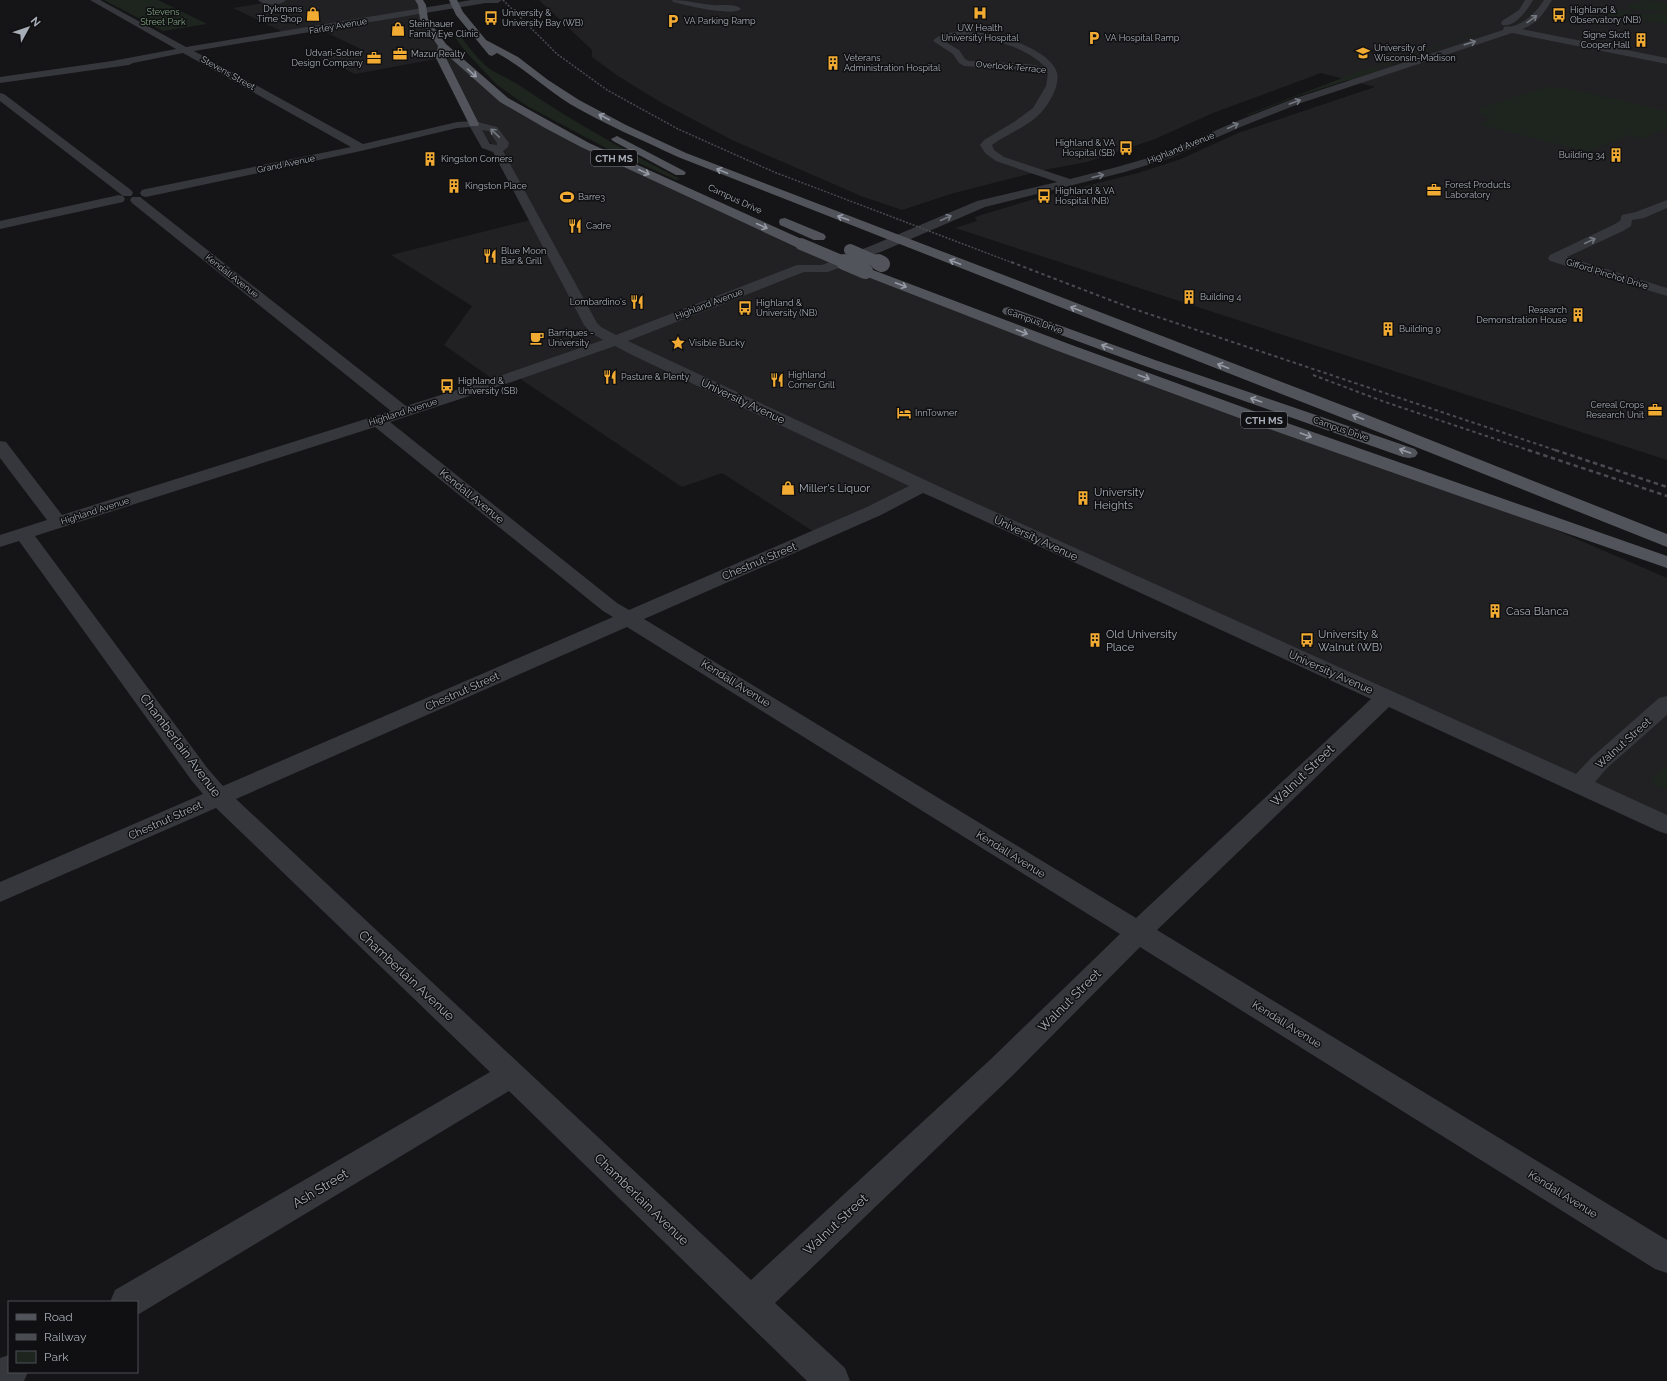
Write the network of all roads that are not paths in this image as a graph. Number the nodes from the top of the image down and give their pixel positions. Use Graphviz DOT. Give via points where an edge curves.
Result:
graph roads {
  1 [pos="94,0"];
  2 [pos="262,0"];
  3 [pos="282,0"];
  4 [pos="420,0"];
  5 [pos="486,0"];
  6 [pos="498,0"];
  7 [pos="676,0"];
  8 [pos="1529,0"];
  9 [pos="1548,0"];
  10 [pos="455,3"];
  11 [pos="737,9"];
  12 [pos="423,11"];
  13 [pos="1510,30"];
  14 [pos="483,42"];
  15 [pos="443,46"];
  16 [pos="187,51"];
  17 [pos="1667,61"];
  18 [pos="503,65"];
  19 [pos="1052,71"];
  20 [pos="60,72"];
  21 [pos="0,80"];
  22 [pos="0,84"];
  23 [pos="530,85"];
  24 [pos="0,96"];
  25 [pos="1241,112"];
  26 [pos="571,113"];
  27 [pos="474,124"];
  28 [pos="427,133"];
  29 [pos="609,135"];
  30 [pos="481,137"];
  31 [pos="362,148"];
  32 [pos="497,150"];
  33 [pos="1049,176"];
  34 [pos="692,179"];
  35 [pos="1068,182"];
  36 [pos="1088,189"];
  37 [pos="132,196"];
  38 [pos="962,199"];
  39 [pos="1667,204"];
  40 [pos="776,217"];
  41 [pos="0,225"];
  42 [pos="879,232"];
  43 [pos="895,233"];
  44 [pos="802,268"];
  45 [pos="1667,292"];
  46 [pos="615,340"];
  47 [pos="403,412"];
  48 [pos="377,420"];
  49 [pos="0,446"];
  50 [pos="922,486"];
  51 [pos="58,522"];
  52 [pos="12,537"];
  53 [pos="1667,541"];
  54 [pos="1667,562"];
  55 [pos="628,618"];
  56 [pos="1386,697"];
  57 [pos="1667,703"];
  58 [pos="1580,784"];
  59 [pos="219,797"];
  60 [pos="1667,824"];
  61 [pos="0,893"];
  62 [pos="1137,933"];
  63 [pos="512,1074"];
  64 [pos="1667,1258"];
  65 [pos="130,1301"];
  66 [pos="751,1303"];
  67 [pos="832,1381"];
  1 -- 16 [label="street, Stevens Street"];
  2 -- 3 [label="street"];
  4 -- 12 [label="main road, CTH MS"];
  5 -- 6 [label="street, Farley Avenue"];
  5 -- 10 [label="street, Farley Avenue"];
  7 -- 11 [label="street" via="713,8"];
  8 -- 13 [label="street" via="1516,17 1493,26"];
  13 -- 9 [label="street, Highland Avenue, one-way" via="1523,26 1538,15"];
  10 -- 12 [label="street, Farley Avenue"];
  10 -- 14 [label="main road" via="459,13"];
  12 -- 15 [label="main road, CTH MS" via="424,19"];
  12 -- 16 [label="street, Farley Avenue"];
  13 -- 17 [label="street"];
  35 -- 13 [label="street, Highland Avenue, one-way" via="1162,158 1297,100"];
  14 -- 18 [label="main road"];
  42 -- 14 [label="main road, one-way" via="729,174 651,140 575,102 514,59"];
  15 -- 27 [label="main road" via="441,58"];
  15 -- 54 [label="main road, Campus Drive / CTH MS, one-way, bridge" via="504,100 549,126 585,145 865,271 1052,344 1491,502"];
  16 -- 20 [label="street, Farley Avenue"];
  16 -- 31 [label="street, Stevens Street"];
  19 -- 19 [label="street, Overlook Terrace" via="1046,61 1030,50 985,35 958,34 940,38 938,41 956,52 967,64"];
  19 -- 33 [label="street, Overlook Terrace" via="1052,84 1035,112 986,145 990,152 1000,159"];
  20 -- 21 [label="street, Farley Avenue"];
  20 -- 22 [label="street, Farley Avenue"];
  23 -- 26 [label="main road"];
  24 -- 37 [label="street, Kendall Avenue"];
  25 -- 33 [label="street, Highland Avenue" via="1141,154"];
  27 -- 28 [label="street" via="457,124"];
  27 -- 30 [label="street"];
  32 -- 27 [label="street, one-way" via="503,145 496,131"];
  28 -- 30 [label="street" via="463,132"];
  28 -- 31 [label="street, Grand Avenue"];
  29 -- 34 [label="main road, CTH MS"];
  30 -- 32 [label="street" via="486,146"];
  31 -- 37 [label="street, Grand Avenue"];
  32 -- 46 [label="street, University Avenue" via="591,325"];
  33 -- 35 [label="street, Overlook Terrace"];
  33 -- 38 [label="street, Highland Avenue"];
  35 -- 36 [label="street, Overlook Terrace"];
  43 -- 35 [label="street, Highland Avenue, one-way" via="981,204"];
  37 -- 41 [label="street, Grand Avenue"];
  37 -- 47 [label="street, Kendall Avenue"];
  45 -- 39 [label="street, Gifford Pinchot Drive, one-way" via="1555,258 1618,228 1626,223 1626,218"];
  53 -- 40 [label="main road, Campus Drive / CTH MS, one-way, bridge" via="1150,363 882,264"];
  42 -- 43 [label="main road"];
  42 -- 44 [label="street, Highland Avenue" via="803,262"];
  43 -- 44 [label="street, Highland Avenue" via="824,269"];
  53 -- 43 [label="main road, one-way"];
  44 -- 46 [label="street, Highland Avenue"];
  46 -- 47 [label="street, Highland Avenue"];
  46 -- 50 [label="street, University Avenue"];
  47 -- 48 [label="street, Highland Avenue"];
  48 -- 51 [label="street, Highland Avenue"];
  48 -- 55 [label="street, Kendall Avenue" via="610,607"];
  49 -- 51 [label="street"];
  50 -- 55 [label="street, Chestnut Street" via="874,511"];
  50 -- 56 [label="street, University Avenue"];
  51 -- 52 [label="street, Highland Avenue"];
  52 -- 59 [label="street, Chamberlain Avenue"];
  55 -- 59 [label="street, Chestnut Street"];
  55 -- 62 [label="street, Kendall Avenue"];
  56 -- 58 [label="street, University Avenue"];
  56 -- 62 [label="street, Walnut Street"];
  57 -- 58 [label="street, Walnut Street" via="1599,763"];
  58 -- 60 [label="street, University Avenue"];
  59 -- 61 [label="street, Chestnut Street"];
  59 -- 63 [label="street, Chamberlain Avenue"];
  62 -- 64 [label="street, Kendall Avenue"];
  62 -- 66 [label="street, Walnut Street" via="1002,1067"];
  63 -- 65 [label="street, Ash Street"];
  63 -- 66 [label="street, Chamberlain Avenue"];
  66 -- 67 [label="street, Chamberlain Avenue"];
}
